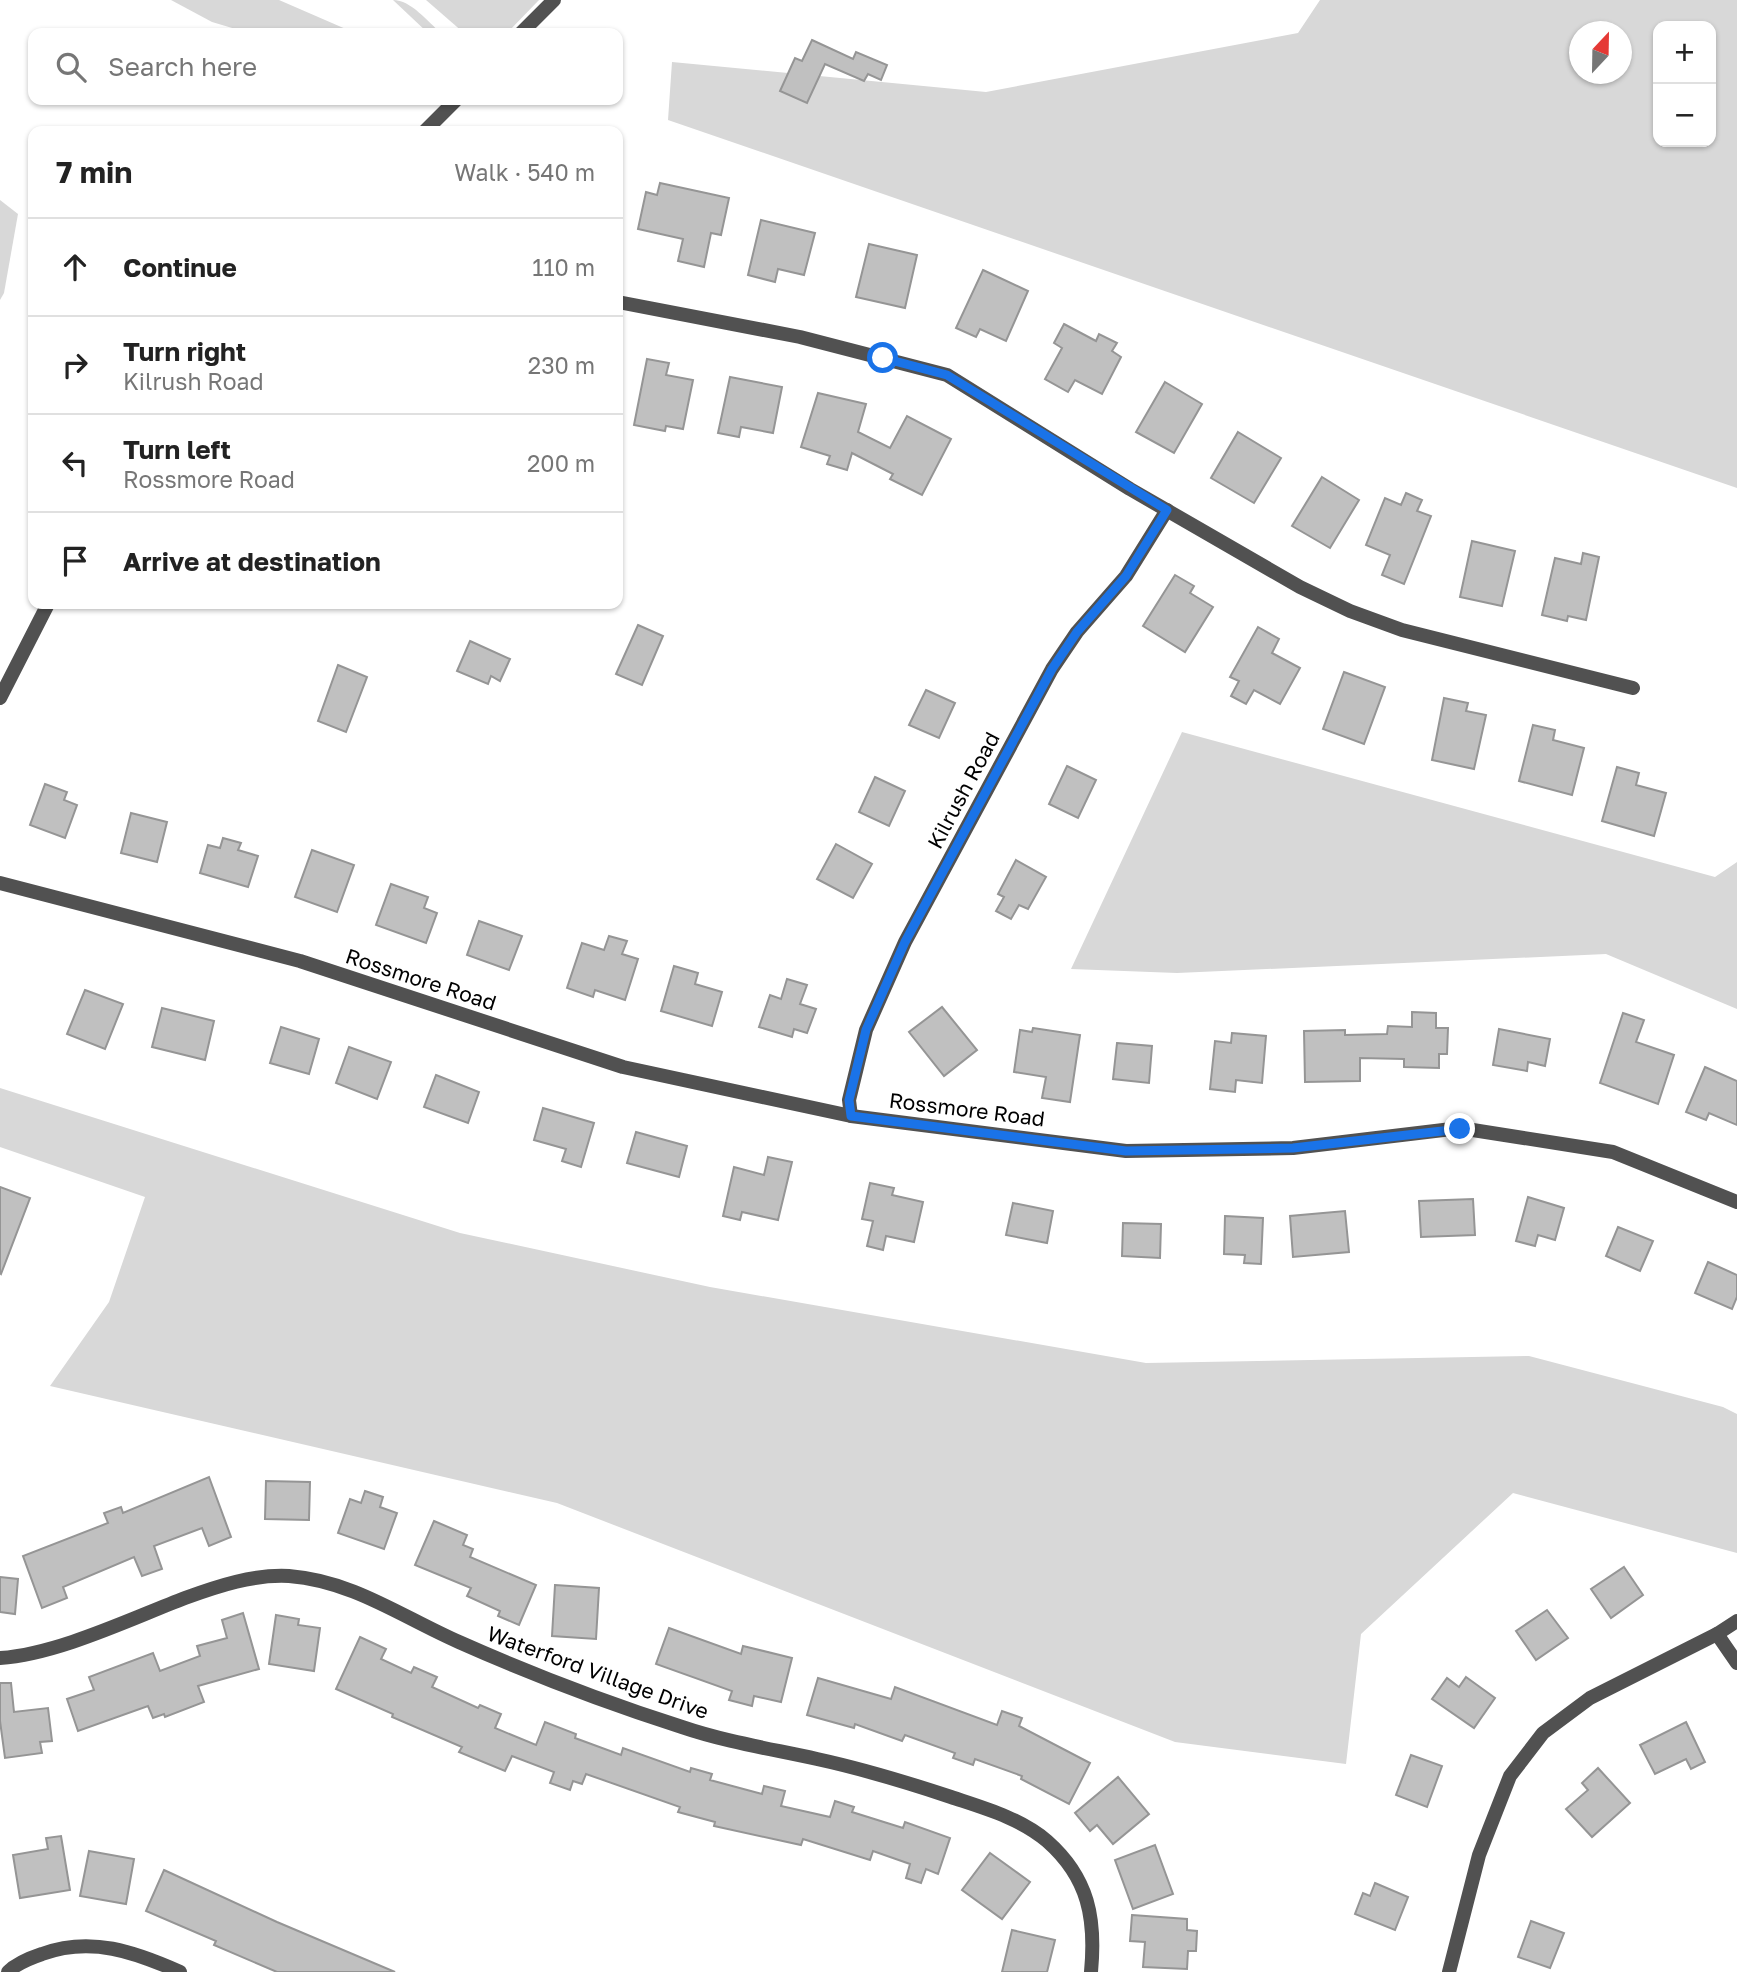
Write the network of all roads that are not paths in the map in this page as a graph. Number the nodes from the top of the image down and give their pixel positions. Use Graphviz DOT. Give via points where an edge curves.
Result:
graph roads {
  1 [pos="554,0"];
  2 [pos="526,28"];
  3 [pos="451,105"];
  4 [pos="430,126"];
  5 [pos="623,303"];
  6 [pos="1167,510"];
  7 [pos="45,609"];
  8 [pos="1633,688"];
  9 [pos="0,698"];
  10 [pos="0,883"];
  11 [pos="851,1116"];
  12 [pos="1737,1202"];
  13 [pos="1737,1621"];
  14 [pos="1717,1634"];
  15 [pos="0,1658"];
  16 [pos="1737,1663"];
  17 [pos="8,1972"];
  18 [pos="180,1972"];
  19 [pos="1091,1972"];
  20 [pos="1449,1972"];
  1 -- 2 [label="street"];
  3 -- 4 [label="street"];
  5 -- 6 [label="street" via="800,337 947,375"];
  6 -- 8 [label="street" via="1350,611 1402,630"];
  6 -- 11 [label="street, Kilrush Road" via="1126,576 1052,669 905,942 866,1030 849,1100"];
  7 -- 9 [label="street"];
  10 -- 11 [label="street, Rossmore Road" via="300,961 622,1067"];
  11 -- 12 [label="street, Rossmore Road" via="1126,1151 1293,1148 1460,1129 1613,1152"];
  13 -- 14 [label="street"];
  14 -- 16 [label="street"];
  14 -- 20 [label="street" via="1590,1698 1543,1732 1510,1776 1479,1855"];
  15 -- 19 [label="street, Waterford Village Drive" via="51,1649 216,1586 287,1576 340,1586 503,1662 682,1727 882,1774 1024,1825 1047,1841 1083,1886 1091,1913"];
  17 -- 18 [label="street" via="31,1957 86,1945 135,1953"];
}
